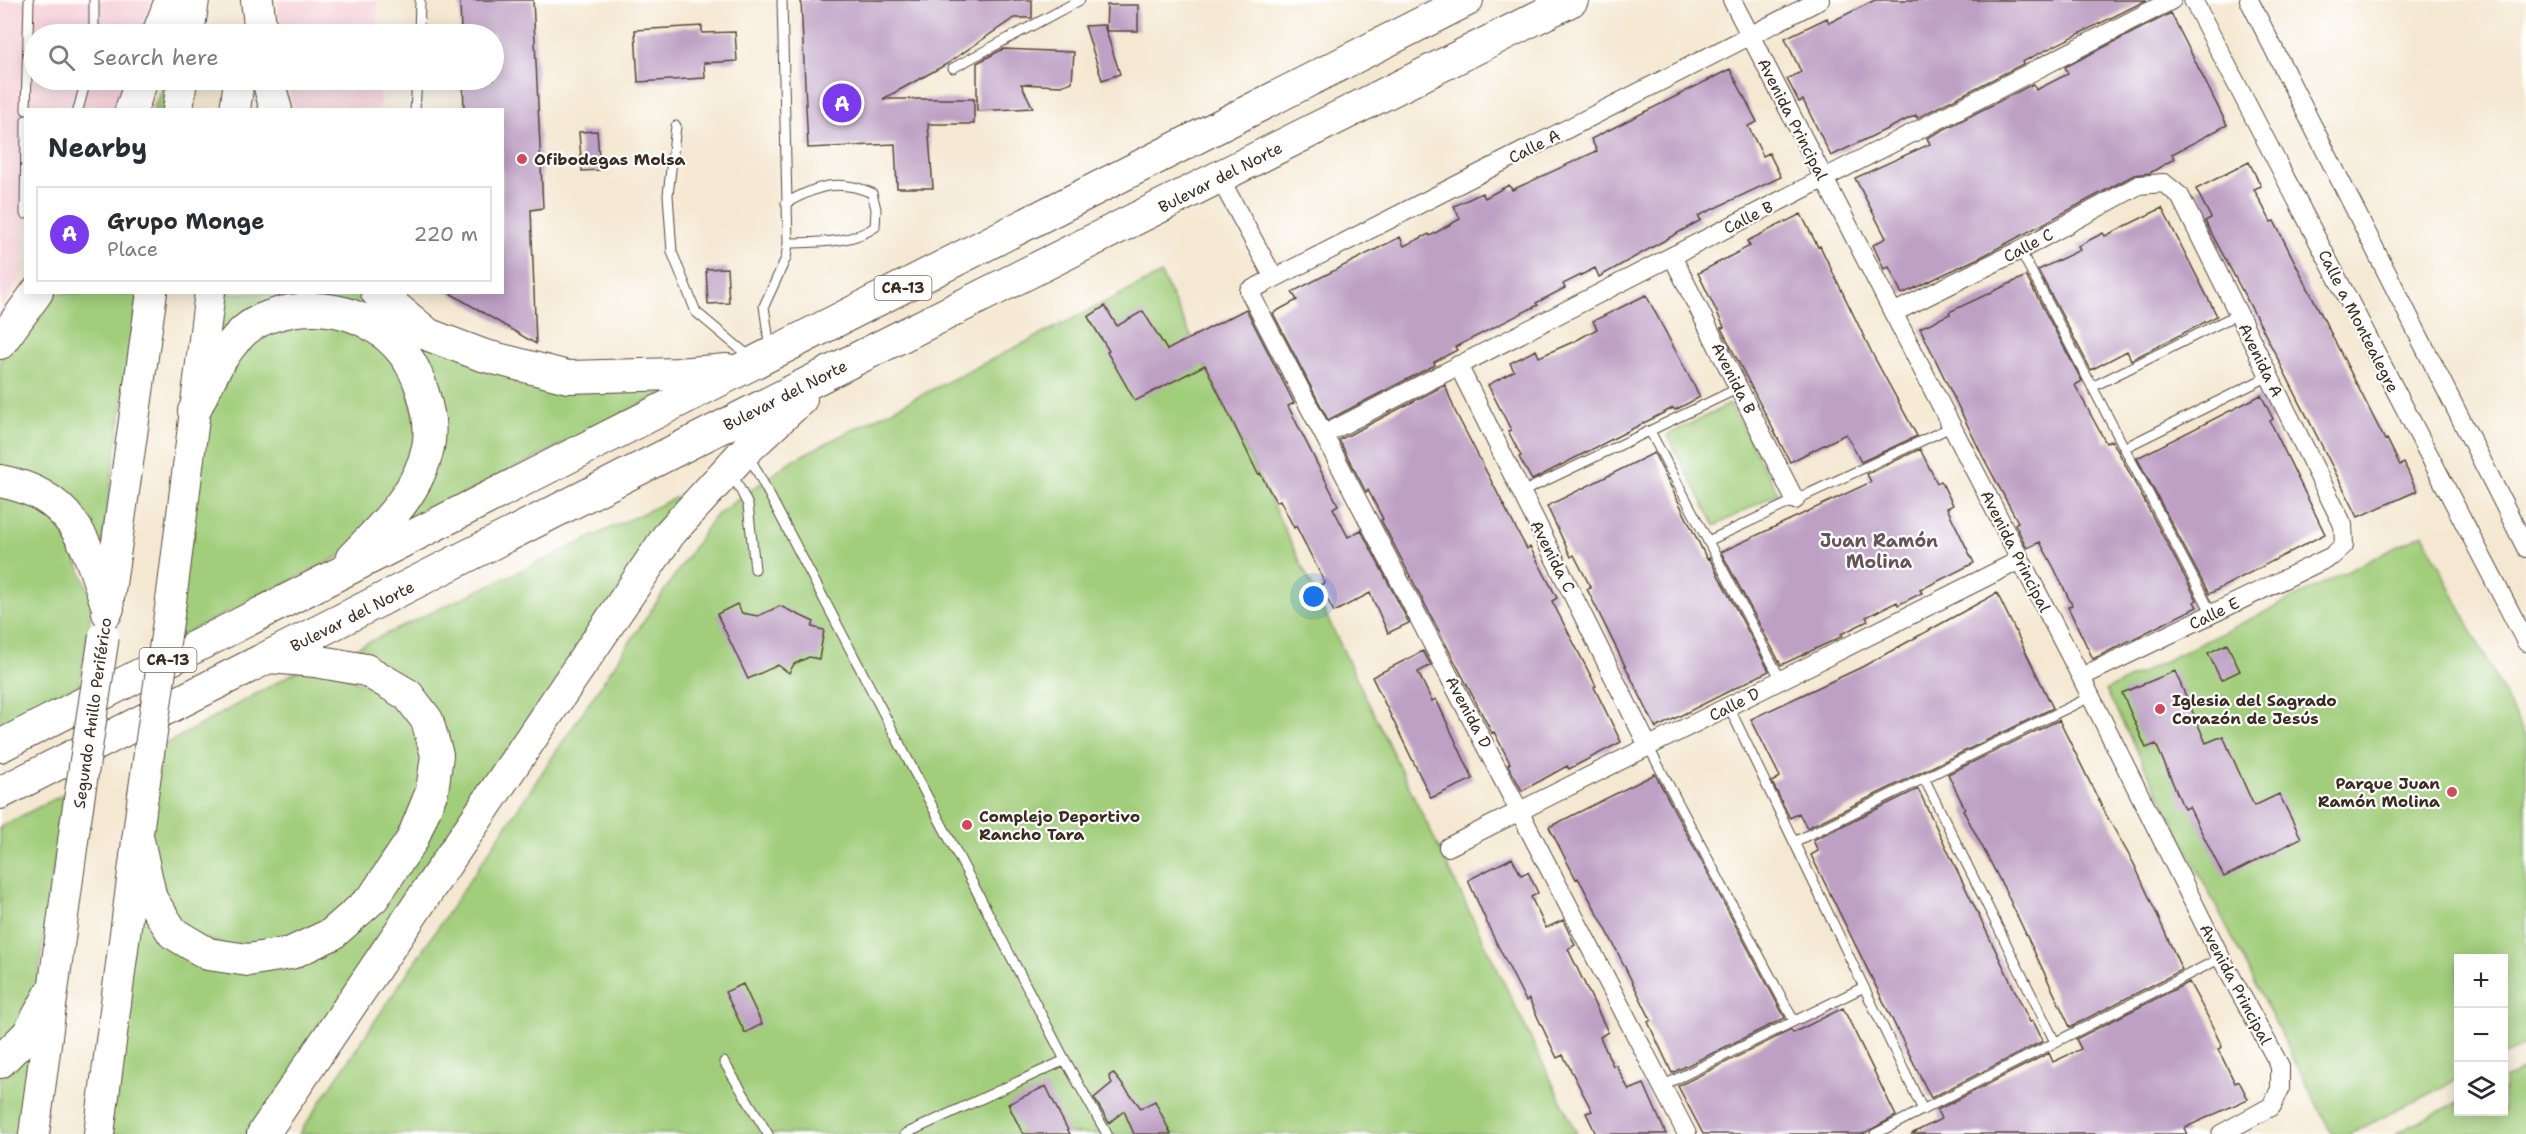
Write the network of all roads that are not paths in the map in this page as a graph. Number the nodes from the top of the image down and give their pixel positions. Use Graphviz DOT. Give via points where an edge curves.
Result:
graph roads {
  1 [pos="29,0"];
  2 [pos="94,0"];
  3 [pos="171,0"];
  4 [pos="194,0"];
  5 [pos="250,0"];
  6 [pos="257,0"];
  7 [pos="420,0"];
  8 [pos="782,0"];
  9 [pos="1080,0"];
  10 [pos="1467,0"];
  11 [pos="1572,0"];
  12 [pos="1732,0"];
  13 [pos="1820,0"];
  14 [pos="2172,0"];
  15 [pos="2193,0"];
  16 [pos="2249,0"];
  17 [pos="30,24"];
  18 [pos="94,24"];
  19 [pos="162,24"];
  20 [pos="190,24"];
  21 [pos="246,24"];
  22 [pos="260,24"];
  23 [pos="419,24"];
  24 [pos="1750,36"];
  25 [pos="953,68"];
  26 [pos="27,90"];
  27 [pos="83,90"];
  28 [pos="138,90"];
  29 [pos="181,90"];
  30 [pos="238,90"];
  31 [pos="271,90"];
  32 [pos="416,90"];
  33 [pos="26,108"];
  34 [pos="79,108"];
  35 [pos="132,108"];
  36 [pos="178,108"];
  37 [pos="235,108"];
  38 [pos="275,108"];
  39 [pos="415,108"];
  40 [pos="676,126"];
  41 [pos="1220,177"];
  42 [pos="1824,178"];
  43 [pos="2164,183"];
  44 [pos="786,203"];
  45 [pos="788,243"];
  46 [pos="2020,250"];
  47 [pos="1672,256"];
  48 [pos="1274,278"];
  49 [pos="1249,291"];
  50 [pos="35,294"];
  51 [pos="152,294"];
  52 [pos="210,294"];
  53 [pos="379,294"];
  54 [pos="1893,313"];
  55 [pos="2238,314"];
  56 [pos="0,344"];
  57 [pos="757,362"];
  58 [pos="1458,366"];
  59 [pos="828,373"];
  60 [pos="2269,376"];
  61 [pos="2092,387"];
  62 [pos="1739,388"];
  63 [pos="194,411"];
  64 [pos="1952,426"];
  65 [pos="1650,431"];
  66 [pos="1325,434"];
  67 [pos="2124,448"];
  68 [pos="738,459"];
  69 [pos="0,481"];
  70 [pos="1522,492"];
  71 [pos="1795,500"];
  72 [pos="1708,541"];
  73 [pos="2344,544"];
  74 [pos="2526,548"];
  75 [pos="2020,560"];
  76 [pos="755,569"];
  77 [pos="337,574"];
  78 [pos="2212,614"];
  79 [pos="106,622"];
  80 [pos="2526,642"];
  81 [pos="270,657"];
  82 [pos="2081,677"];
  83 [pos="1781,680"];
  84 [pos="2090,697"];
  85 [pos="1729,707"];
  86 [pos="0,746"];
  87 [pos="1648,746"];
  88 [pos="1924,778"];
  89 [pos="0,794"];
  90 [pos="1521,810"];
  91 [pos="138,840"];
  92 [pos="1794,842"];
  93 [pos="1448,847"];
  94 [pos="2221,958"];
  95 [pos="1864,987"];
  96 [pos="51,993"];
  97 [pos="1794,1021"];
  98 [pos="2055,1042"];
  99 [pos="1065,1060"];
  100 [pos="0,1062"];
  101 [pos="724,1062"];
  102 [pos="1662,1086"];
  103 [pos="1923,1110"];
  104 [pos="34,1134"];
  105 [pos="99,1134"];
  106 [pos="263,1134"];
  107 [pos="768,1134"];
  108 [pos="905,1134"];
  109 [pos="1107,1134"];
  110 [pos="1687,1134"];
  111 [pos="1875,1134"];
  112 [pos="2221,1134"];
  1 -- 17 [label="lane"];
  2 -- 18 [label="lane"];
  3 -- 19 [label="highway"];
  4 -- 20 [label="main road"];
  5 -- 21 [label="main road"];
  6 -- 22 [label="highway"];
  7 -- 23 [label="lane"];
  8 -- 44 [label="lane"];
  9 -- 25 [label="lane"];
  10 -- 57 [label="highway, CA-13"];
  11 -- 41 [label="highway, Bulevar del Norte / CA-13"];
  12 -- 24 [label="street, Avenida Principal"];
  13 -- 24 [label="street, Calle A"];
  14 -- 42 [label="street, Calle B"];
  15 -- 80 [label="street, Calle a Montealegre"];
  16 -- 74 [label="street"];
  24 -- 42 [label="street, Avenida Principal"];
  24 -- 48 [label="street, Calle A"];
  26 -- 33 [label="lane"];
  27 -- 34 [label="lane"];
  28 -- 35 [label="highway"];
  29 -- 36 [label="main road"];
  30 -- 37 [label="main road"];
  31 -- 38 [label="highway"];
  32 -- 39 [label="lane"];
  40 -- 57 [label="lane" via="668,195 672,252 696,312"];
  41 -- 48 [label="street"];
  41 -- 59 [label="highway, Bulevar del Norte / CA-13"];
  42 -- 47 [label="street, Calle B"];
  42 -- 54 [label="street, Avenida Principal"];
  43 -- 46 [label="street, Calle C" via="2139,185"];
  43 -- 55 [label="street, Avenida A" via="2180,196"];
  44 -- 45 [label="lane"];
  44 -- 45 [label="lane" via="813,188 838,184 872,193 876,209 875,227 862,236"];
  45 -- 57 [label="lane" via="786,258 764,306"];
  46 -- 54 [label="street, Calle C"];
  46 -- 61 [label="lane"];
  47 -- 58 [label="street, Calle B"];
  47 -- 62 [label="street, Avenida B"];
  48 -- 49 [label="street, Calle A"];
  49 -- 66 [label="street, Avenida D"];
  50 -- 56 [label="highway"];
  51 -- 79 [label="main road, Segundo Anillo Periférico"];
  52 -- 63 [label="main road"];
  53 -- 57 [label="highway" via="429,335 482,355 568,377 677,374"];
  54 -- 64 [label="street, Avenida Principal"];
  55 -- 60 [label="street, Avenida A"];
  55 -- 61 [label="lane"];
  57 -- 77 [label="highway, CA-13"];
  58 -- 66 [label="street, Calle B"];
  58 -- 70 [label="street, Avenida C"];
  59 -- 68 [label="highway"];
  59 -- 81 [label="highway, Bulevar del Norte / CA-13"];
  60 -- 67 [label="lane"];
  60 -- 73 [label="street, Avenida A" via="2343,525"];
  61 -- 67 [label="lane"];
  62 -- 65 [label="lane"];
  62 -- 71 [label="street, Avenida B"];
  63 -- 77 [label="highway" via="223,354 246,330 275,314 308,308 344,313 376,326 400,346 419,377 430,415 428,447 416,479 397,511"];
  63 -- 91 [label="main road, bridge"];
  64 -- 71 [label="lane"];
  64 -- 75 [label="street, Avenida Principal"];
  65 -- 70 [label="lane"];
  65 -- 72 [label="lane"];
  66 -- 90 [label="street, Avenida D"];
  67 -- 78 [label="lane"];
  68 -- 76 [label="lane"];
  68 -- 99 [label="lane"];
  68 -- 106 [label="highway" via="670,533"];
  69 -- 79 [label="highway" via="21,485 52,500 72,523 91,555"];
  70 -- 87 [label="street, Avenida C"];
  71 -- 72 [label="lane"];
  72 -- 83 [label="lane"];
  73 -- 78 [label="street, Calle E" via="2332,556"];
  75 -- 82 [label="street, Avenida Principal"];
  75 -- 83 [label="street, Calle D"];
  77 -- 86 [label="highway, CA-13"];
  78 -- 82 [label="street, Calle E"];
  79 -- 96 [label="main road, Segundo Anillo Periférico, bridge"];
  81 -- 89 [label="highway, Bulevar del Norte / CA-13"];
  81 -- 91 [label="highway" via="366,670 408,695 427,720 437,755 432,791 412,840 374,898 332,934 291,953 248,960 208,954 173,933 151,899"];
  82 -- 84 [label="street, Avenida Principal"];
  83 -- 85 [label="street, Calle D"];
  84 -- 88 [label="lane"];
  84 -- 94 [label="street, Avenida Principal"];
  85 -- 87 [label="street, Calle D"];
  85 -- 92 [label="lane"];
  87 -- 90 [label="street, Calle D"];
  87 -- 97 [label="lane"];
  88 -- 92 [label="lane"];
  88 -- 98 [label="lane"];
  90 -- 93 [label="street, Calle D"];
  90 -- 102 [label="street, Avenida D"];
  91 -- 105 [label="main road"];
  92 -- 95 [label="lane"];
  94 -- 98 [label="lane"];
  94 -- 112 [label="street, Avenida Principal" via="2280,1066 2280,1089 2272,1106"];
  95 -- 97 [label="lane"];
  95 -- 103 [label="lane"];
  96 -- 100 [label="highway" via="28,1034"];
  96 -- 104 [label="main road, Segundo Anillo Periférico"];
  97 -- 102 [label="lane"];
  98 -- 103 [label="lane"];
  99 -- 108 [label="lane"];
  99 -- 109 [label="lane"];
  101 -- 107 [label="lane"];
  102 -- 110 [label="street, Avenida D"];
  103 -- 111 [label="lane"];
}
